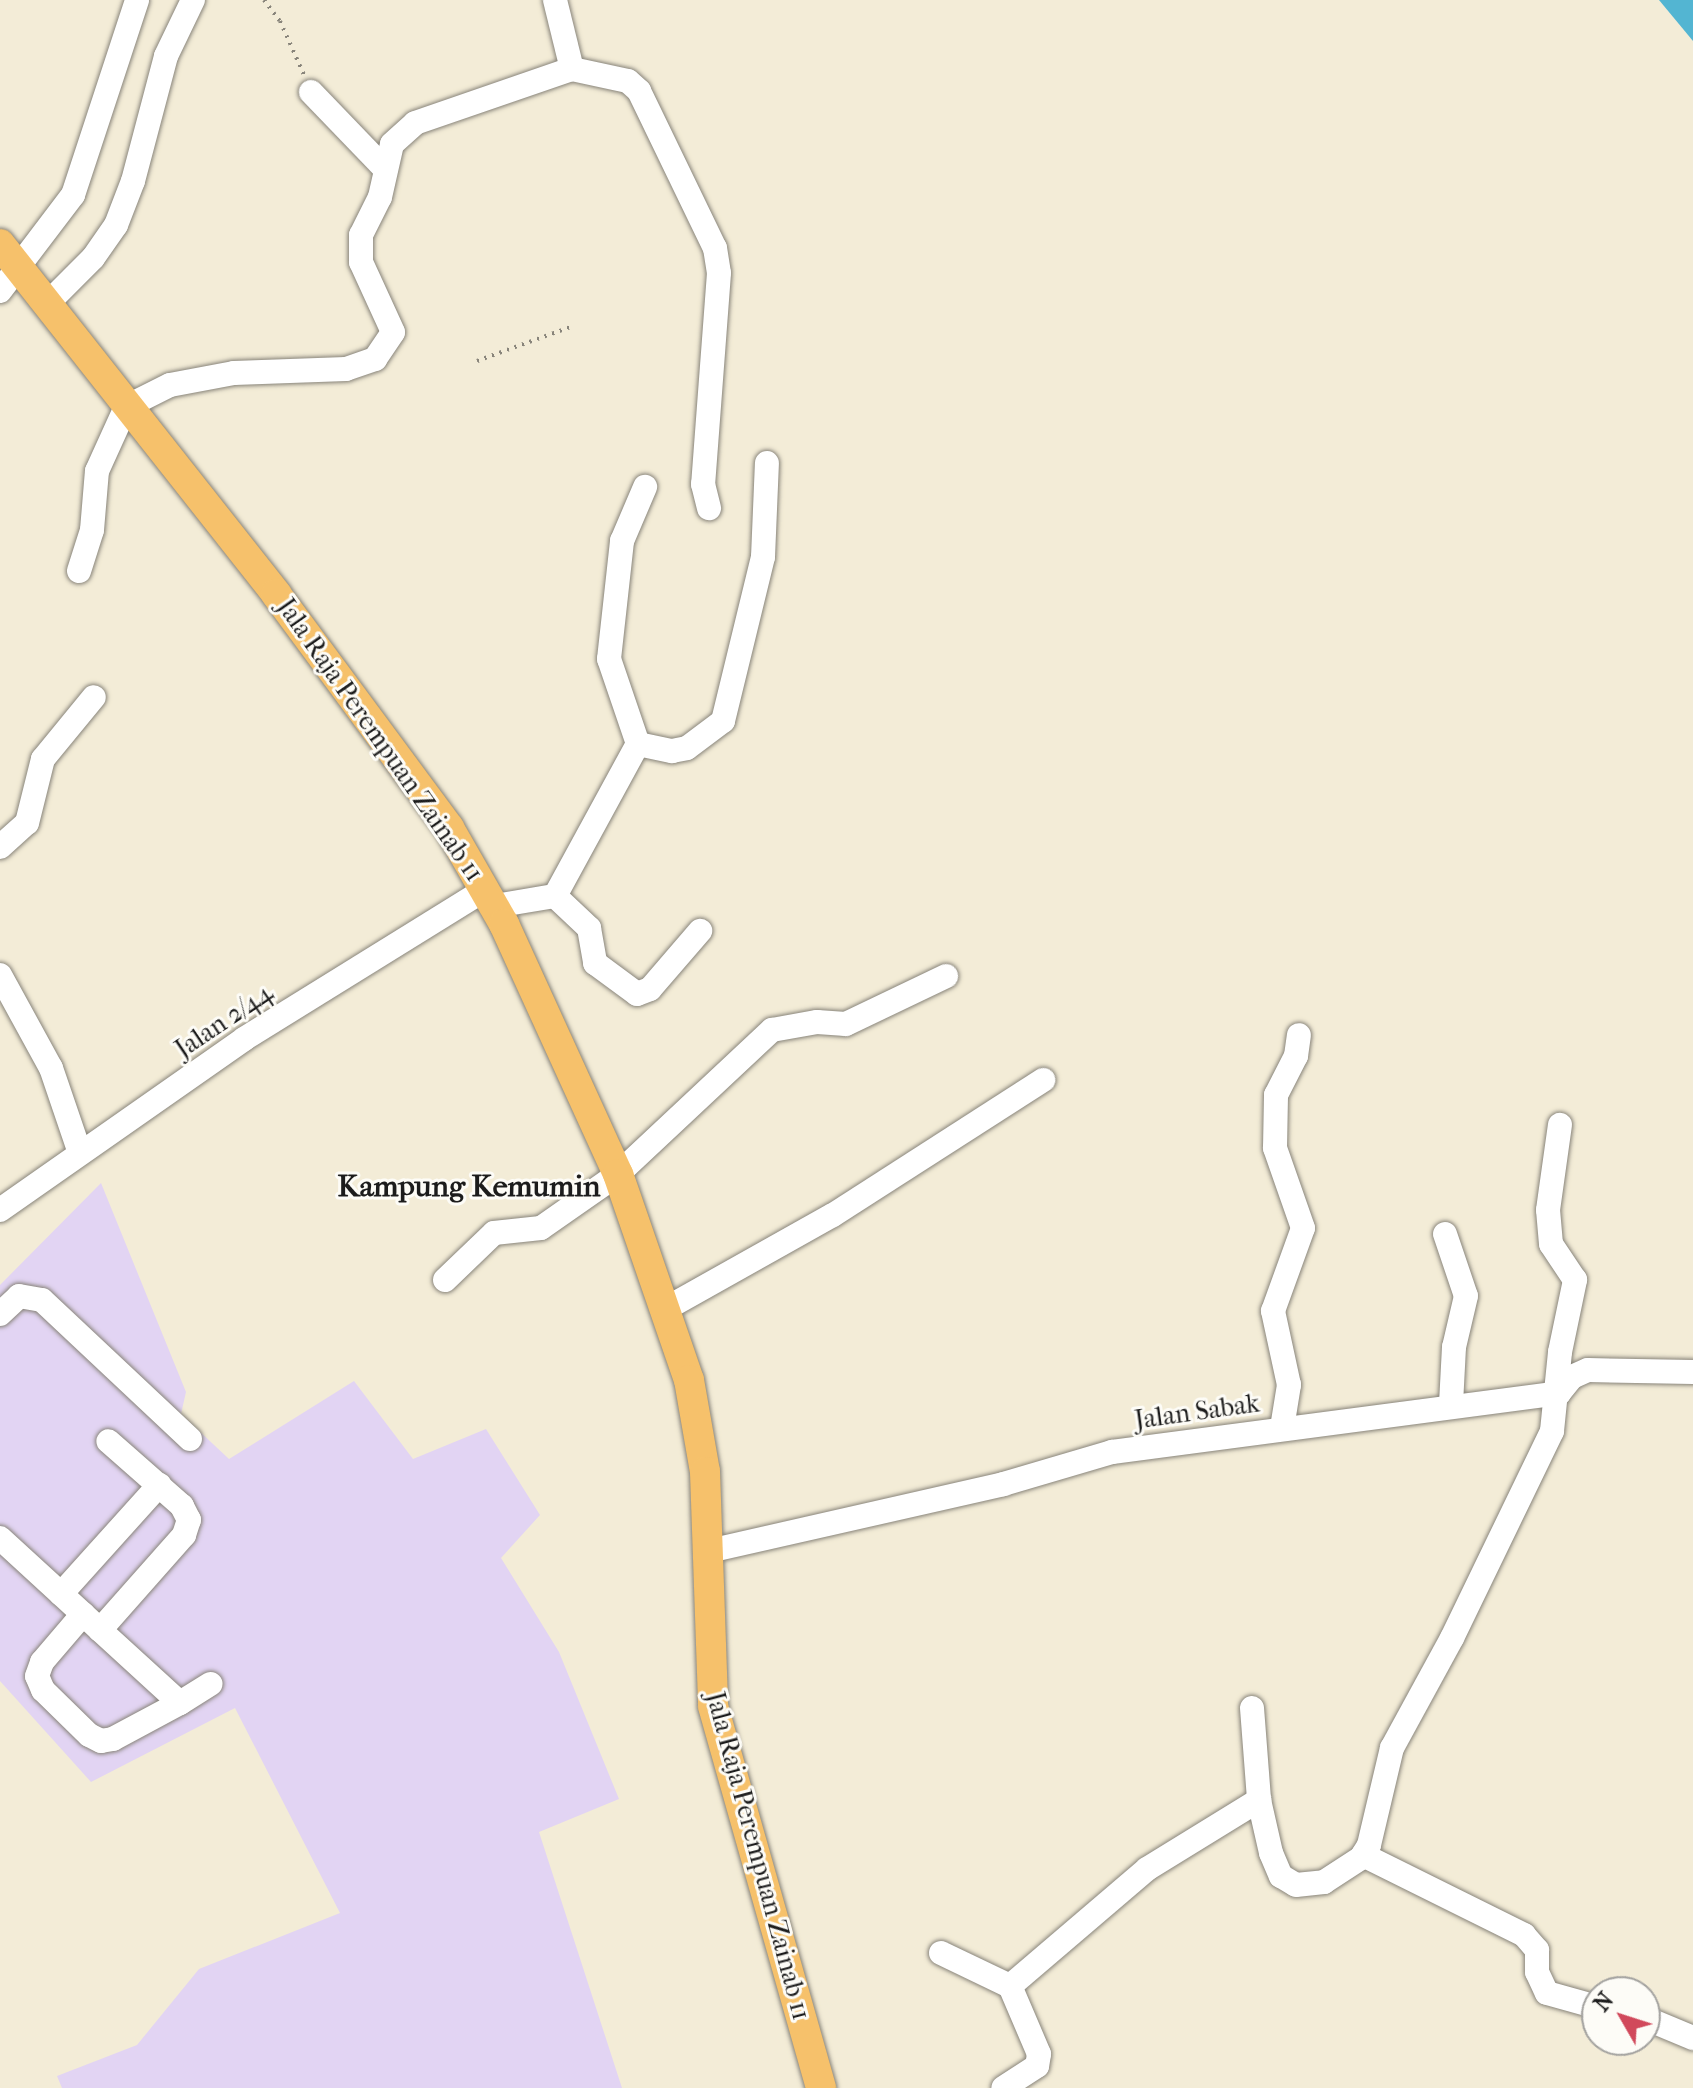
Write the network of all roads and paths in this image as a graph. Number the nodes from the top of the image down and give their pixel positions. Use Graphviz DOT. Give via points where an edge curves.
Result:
graph roads {
  1 [pos="137,0"];
  2 [pos="193,0"];
  3 [pos="264,0"];
  4 [pos="555,0"];
  5 [pos="572,69"];
  6 [pos="311,92"];
  7 [pos="385,169"];
  8 [pos="8,255"];
  9 [pos="0,291"];
  10 [pos="46,305"];
  11 [pos="573,326"];
  12 [pos="477,361"];
  13 [pos="126,407"];
  14 [pos="767,463"];
  15 [pos="645,487"];
  16 [pos="709,508"];
  17 [pos="79,571"];
  18 [pos="94,697"];
  19 [pos="638,744"];
  20 [pos="0,847"];
  21 [pos="555,896"];
  22 [pos="491,897"];
  23 [pos="700,931"];
  24 [pos="0,975"];
  25 [pos="946,976"];
  26 [pos="1299,1035"];
  27 [pos="1043,1080"];
  28 [pos="1560,1125"];
  29 [pos="80,1153"];
  30 [pos="618,1174"];
  31 [pos="0,1210"];
  32 [pos="1445,1234"];
  33 [pos="445,1280"];
  34 [pos="667,1308"];
  35 [pos="0,1314"];
  36 [pos="1693,1372"];
  37 [pos="1559,1393"];
  38 [pos="1451,1405"];
  39 [pos="1282,1428"];
  40 [pos="190,1439"];
  41 [pos="108,1441"];
  42 [pos="159,1485"];
  43 [pos="0,1538"];
  44 [pos="709,1551"];
  45 [pos="61,1594"];
  46 [pos="92,1622"];
  47 [pos="210,1684"];
  48 [pos="180,1703"];
  49 [pos="1252,1708"];
  50 [pos="1259,1800"];
  51 [pos="1363,1855"];
  52 [pos="941,1953"];
  53 [pos="1010,1986"];
  54 [pos="1581,2003"];
  55 [pos="1661,2025"];
  56 [pos="1693,2038"];
  57 [pos="821,2088"];
  58 [pos="1003,2088"];
  1 -- 8 [label="street" via="73,195"];
  2 -- 10 [label="street" via="166,56 116,225 93,258"];
  3 -- 6 [label="path" via="280,21"];
  4 -- 5 [label="street"];
  5 -- 7 [label="street" via="415,123 392,144"];
  5 -- 16 [label="street" via="628,81 639,91 715,248 719,273 703,484"];
  6 -- 7 [label="street"];
  7 -- 13 [label="street" via="380,197 361,235 361,262 393,332 375,359 346,369 234,373 170,385"];
  8 -- 9 [label="street"];
  8 -- 10 [label="main road, Jala Raja Perempuan Zainab 11"];
  10 -- 13 [label="main road, Jala Raja Perempuan Zainab 11"];
  11 -- 12 [label="path"];
  13 -- 17 [label="street" via="97,471 92,530"];
  13 -- 22 [label="main road, Jala Raja Perempuan Zainab 11" via="276,594 449,828"];
  14 -- 19 [label="street" via="763,557 723,721 687,748 672,751"];
  15 -- 19 [label="street" via="622,541 609,659"];
  18 -- 20 [label="street" via="43,759 27,823"];
  19 -- 21 [label="street"];
  21 -- 22 [label="street"];
  21 -- 23 [label="street" via="589,928 595,963 637,994 650,989"];
  22 -- 29 [label="street, Jalan 2/44" via="244,1039"];
  22 -- 30 [label="main road, Jala Raja Perempuan Zainab 11"];
  24 -- 29 [label="street" via="51,1068"];
  25 -- 30 [label="street" via="846,1024 817,1022 772,1030"];
  26 -- 39 [label="street" via="1296,1056 1276,1095 1275,1148 1303,1228 1273,1311 1289,1385"];
  27 -- 34 [label="street" via="833,1215"];
  28 -- 37 [label="street" via="1548,1210 1551,1244 1575,1280 1560,1352"];
  29 -- 31 [label="street, Jalan 2/44"];
  30 -- 33 [label="street" via="541,1228 494,1233"];
  30 -- 34 [label="main road, Jala Raja Perempuan Zainab 11"];
  32 -- 38 [label="street" via="1466,1296 1454,1347"];
  34 -- 44 [label="main road, Jala Raja Perempuan Zainab 11" via="701,1435"];
  35 -- 40 [label="street" via="19,1296 42,1300"];
  36 -- 37 [label="street" via="1588,1370 1572,1377"];
  37 -- 38 [label="street, Jalan Sabak"];
  37 -- 51 [label="street" via="1552,1431 1392,1748"];
  38 -- 39 [label="street, Jalan Sabak"];
  39 -- 44 [label="street, Jalan Sabak" via="1112,1452 1003,1484"];
  41 -- 42 [label="street"];
  42 -- 45 [label="street"];
  42 -- 46 [label="street" via="187,1512 188,1528"];
  43 -- 45 [label="street"];
  44 -- 57 [label="main road, Jala Raja Perempuan Zainab 11" via="713,1706"];
  45 -- 46 [label="street"];
  46 -- 48 [label="street"];
  46 -- 48 [label="street" via="42,1662 37,1676 43,1690 89,1735 113,1739"];
  47 -- 48 [label="street"];
  49 -- 50 [label="street"];
  50 -- 51 [label="street" via="1281,1876 1296,1885 1324,1882"];
  50 -- 53 [label="street" via="1147,1869"];
  51 -- 54 [label="street" via="1524,1935 1537,1950 1537,1972 1547,1993"];
  52 -- 53 [label="street"];
  53 -- 58 [label="street" via="1039,2054 1037,2066"];
  55 -- 56 [label="street"];
}
